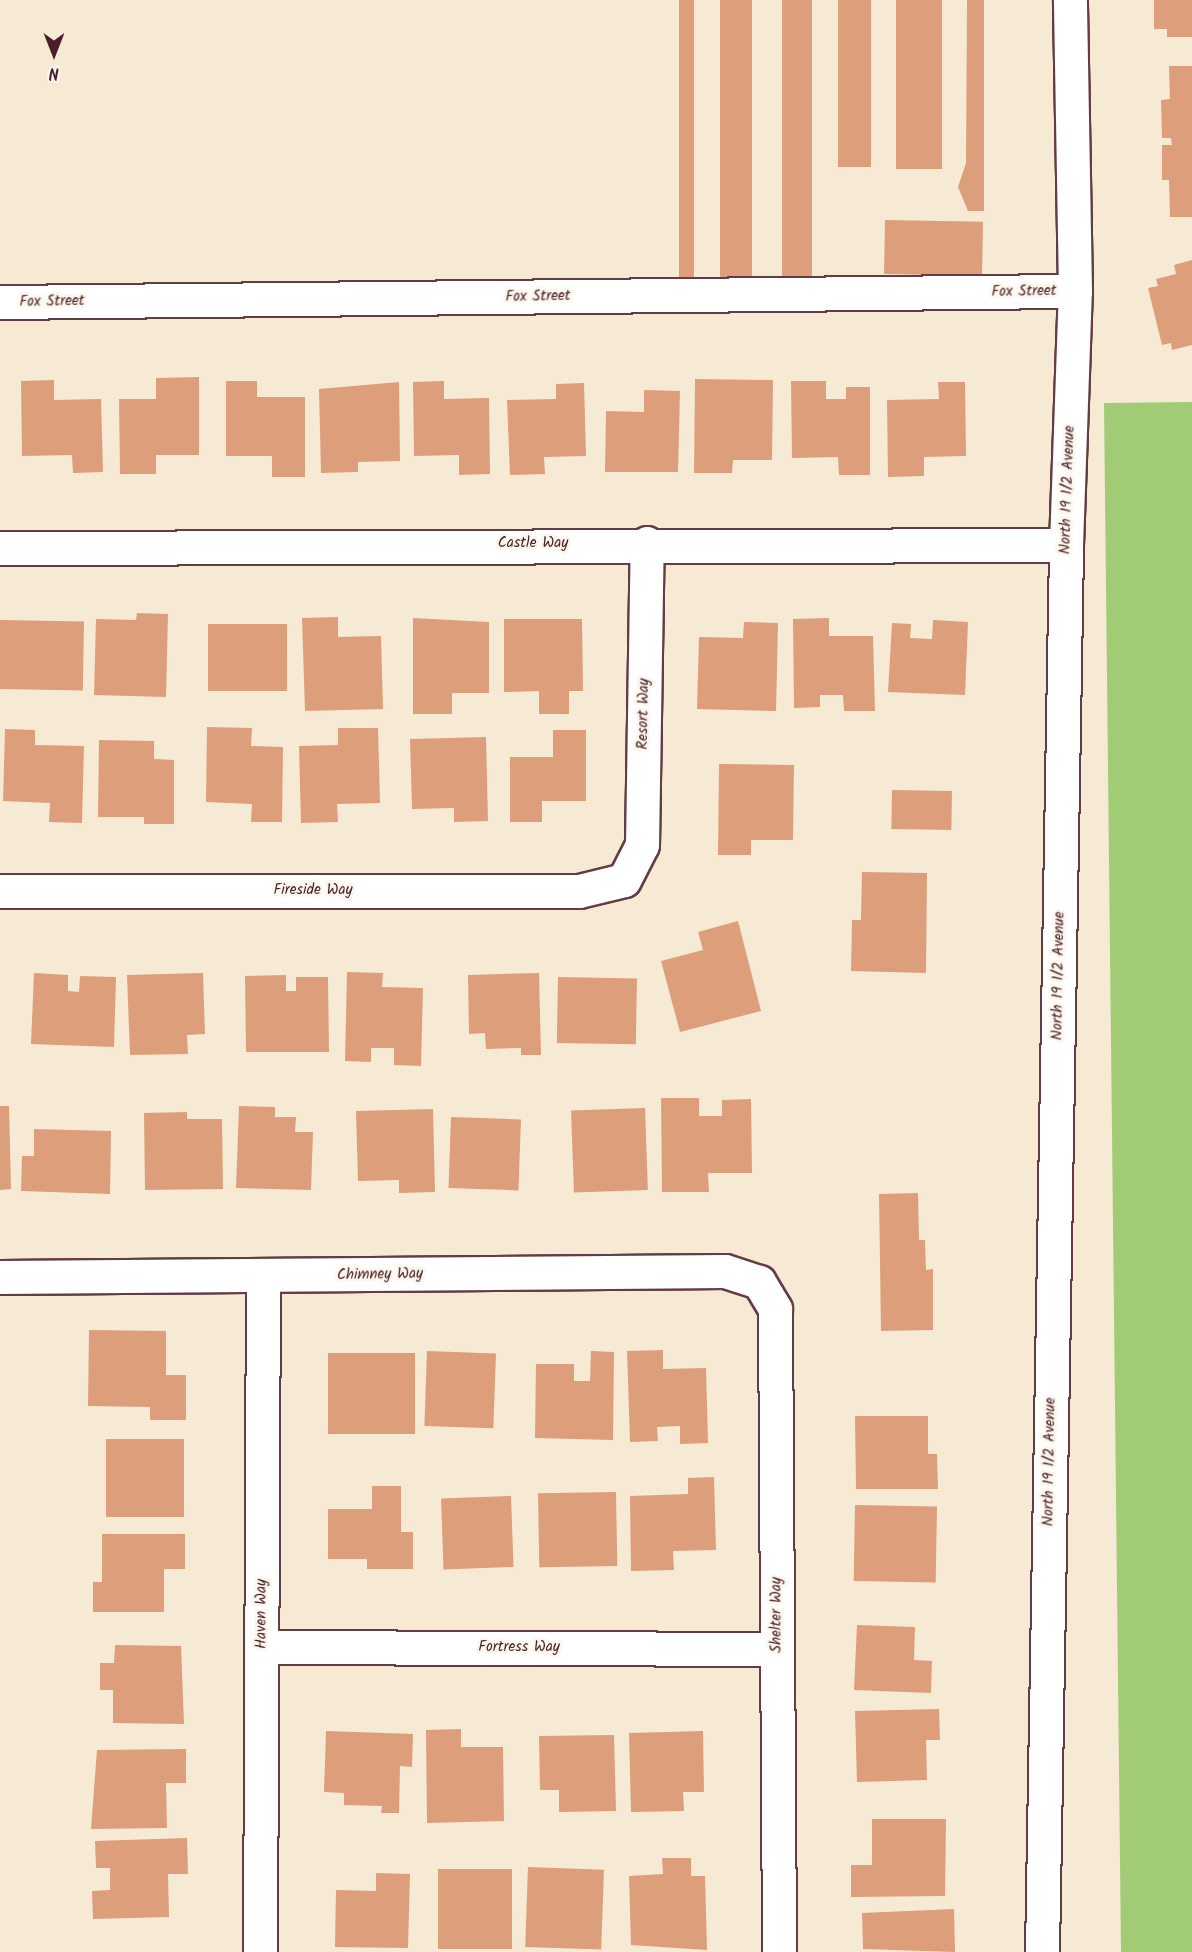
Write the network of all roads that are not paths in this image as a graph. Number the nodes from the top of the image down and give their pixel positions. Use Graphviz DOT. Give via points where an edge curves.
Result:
graph roads {
  1 [pos="1070,0"];
  2 [pos="1075,291"];
  3 [pos="0,302"];
  4 [pos="647,543"];
  5 [pos="1066,545"];
  6 [pos="0,548"];
  7 [pos="624,880"];
  8 [pos="0,891"];
  9 [pos="262,1276"];
  10 [pos="0,1277"];
  11 [pos="759,1282"];
  12 [pos="262,1647"];
  13 [pos="777,1649"];
  14 [pos="260,1952"];
  15 [pos="779,1952"];
  16 [pos="1042,1952"];
  1 -- 2 [label="street, North 19 1/2 Avenue"];
  2 -- 3 [label="street, Fox Street"];
  2 -- 5 [label="street, North 19 1/2 Avenue"];
  4 -- 5 [label="street, Castle Way"];
  4 -- 6 [label="street, Castle Way"];
  4 -- 7 [label="street, Resort Way" via="642,845"];
  5 -- 16 [label="street, North 19 1/2 Avenue"];
  7 -- 8 [label="street, Fireside Way" via="579,891"];
  9 -- 10 [label="street, Chimney Way"];
  9 -- 11 [label="street, Chimney Way" via="725,1271"];
  9 -- 12 [label="street, Haven Way"];
  11 -- 13 [label="street, Shelter Way" via="775,1308"];
  12 -- 13 [label="street, Fortress Way"];
  12 -- 14 [label="street, Haven Way"];
  13 -- 15 [label="street, Shelter Way"];
}
